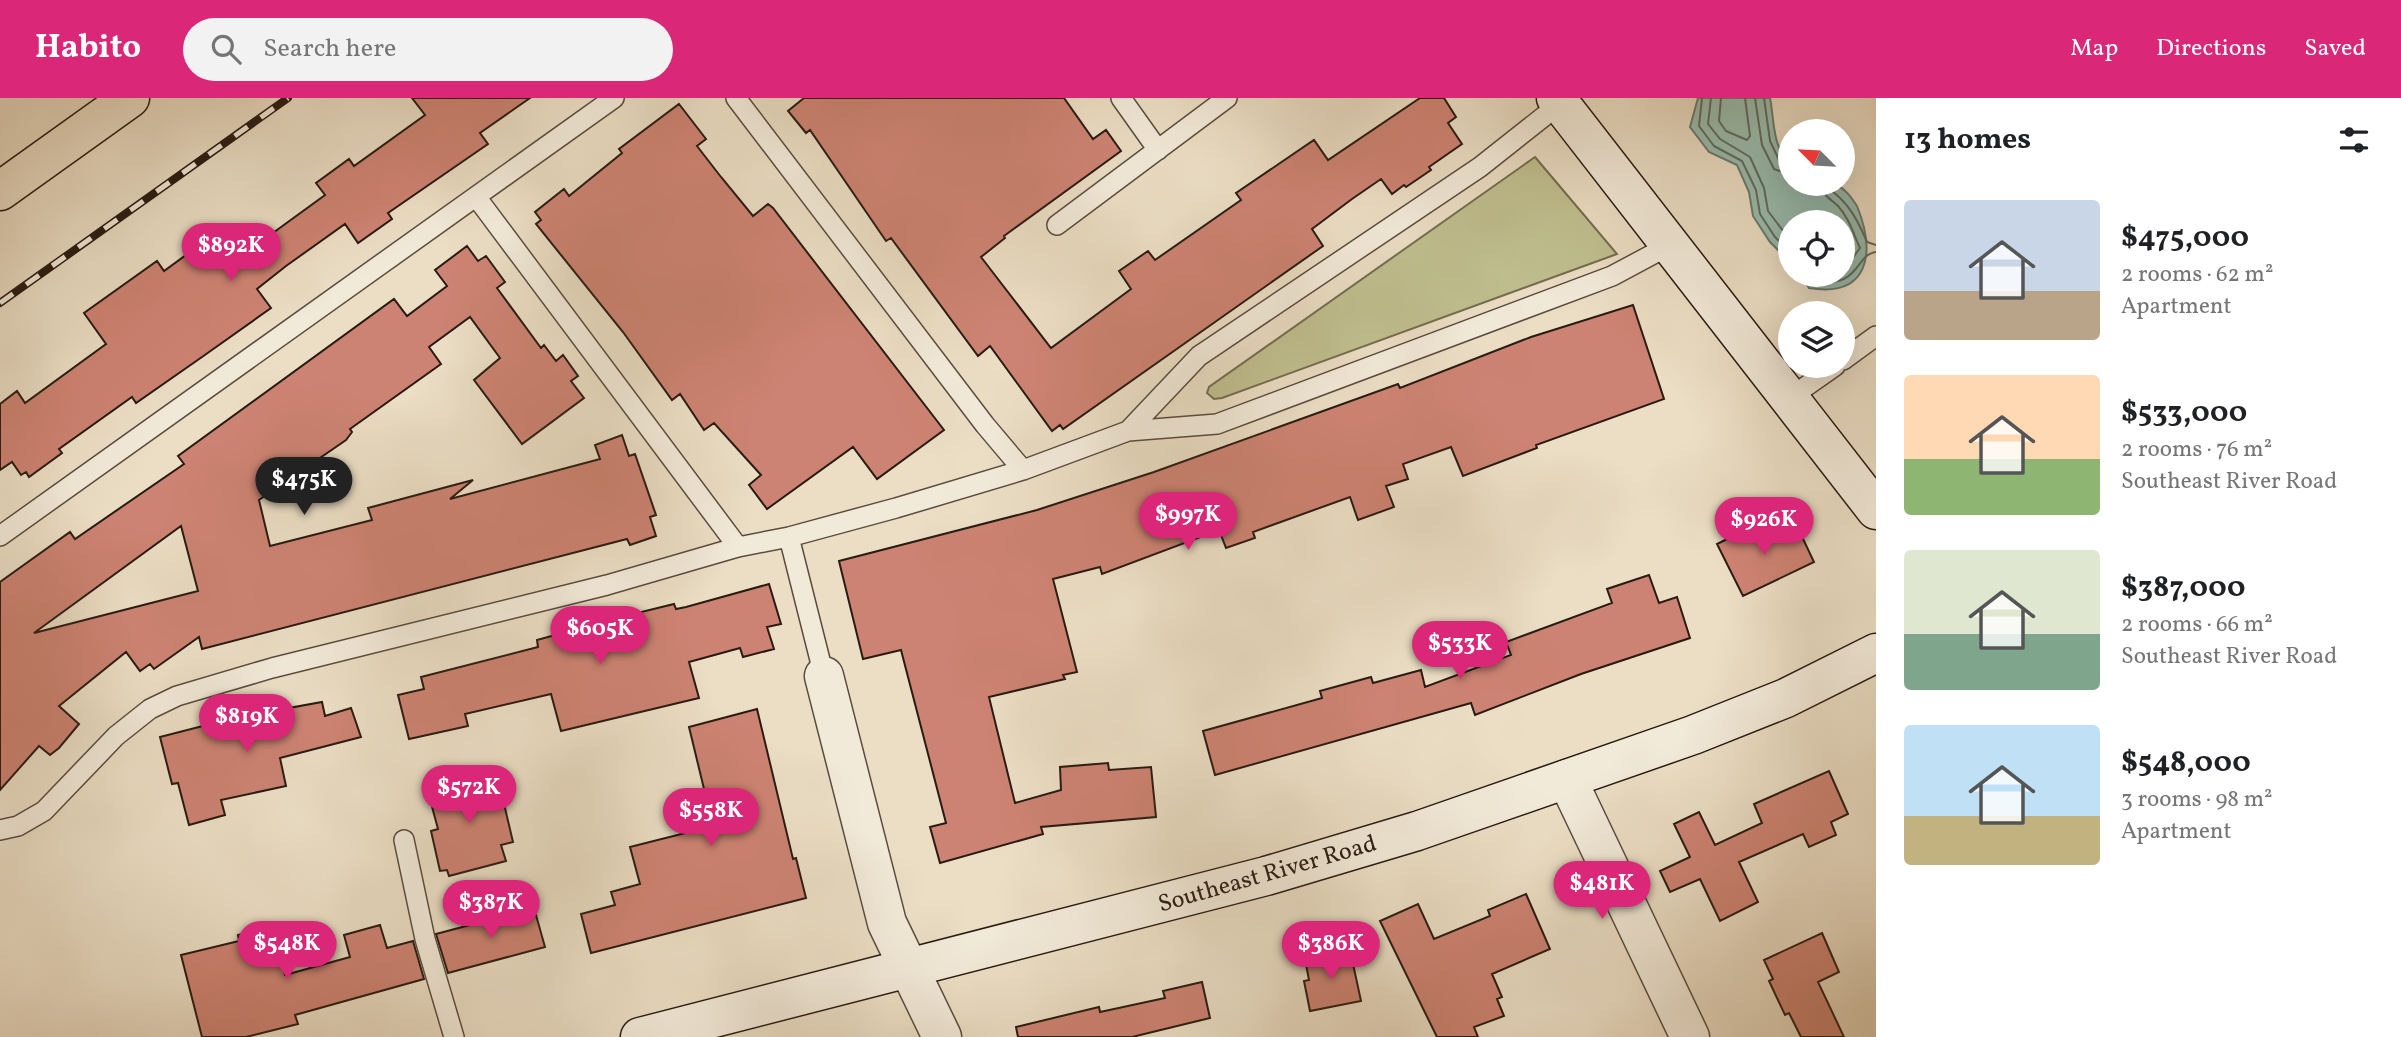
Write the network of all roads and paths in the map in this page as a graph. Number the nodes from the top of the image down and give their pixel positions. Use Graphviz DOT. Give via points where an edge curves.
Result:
graph roads {
  1 [pos="130,98"];
  2 [pos="614,98"];
  3 [pos="736,98"];
  4 [pos="1121,98"];
  5 [pos="1227,98"];
  6 [pos="1561,100"];
  7 [pos="1158,150"];
  8 [pos="0,191"];
  9 [pos="477,198"];
  10 [pos="1057,225"];
  11 [pos="1670,246"];
  12 [pos="1876,337"];
  13 [pos="1855,352"];
  14 [pos="1818,378"];
  15 [pos="1788,399"];
  16 [pos="1128,431"];
  17 [pos="1023,470"];
  18 [pos="1876,510"];
  19 [pos="0,536"];
  20 [pos="789,537"];
  21 [pos="738,547"];
  22 [pos="1876,653"];
  23 [pos="824,676"];
  24 [pos="1567,779"];
  25 [pos="0,830"];
  26 [pos="404,840"];
  27 [pos="909,967"];
  28 [pos="454,1037"];
  29 [pos="640,1037"];
  30 [pos="942,1037"];
  31 [pos="1690,1037"];
  1 -- 8 [label="main road"];
  2 -- 9 [label="lane"];
  3 -- 17 [label="lane"];
  4 -- 7 [label="lane"];
  5 -- 7 [label="lane"];
  6 -- 11 [label="main road"];
  6 -- 16 [label="lane" via="1480,167 1199,356"];
  7 -- 10 [label="lane"];
  9 -- 19 [label="lane"];
  9 -- 21 [label="lane"];
  11 -- 15 [label="main road"];
  11 -- 16 [label="lane" via="1612,275 1217,424"];
  12 -- 13 [label="lane"];
  14 -- 15 [label="lane"];
  15 -- 18 [label="main road"];
  16 -- 17 [label="lane"];
  17 -- 20 [label="lane"];
  20 -- 21 [label="lane"];
  20 -- 23 [label="lane"];
  21 -- 25 [label="lane" via="177,696 150,709 116,736 44,811 18,827"];
  22 -- 24 [label="main road, Southeast River Road" via="1786,698"];
  23 -- 27 [label="main road" via="887,923"];
  24 -- 27 [label="main road, Southeast River Road" via="1266,876"];
  24 -- 31 [label="main road"];
  26 -- 28 [label="lane" via="425,939"];
  27 -- 29 [label="main road, Southeast River Road"];
  27 -- 30 [label="main road"];
}
